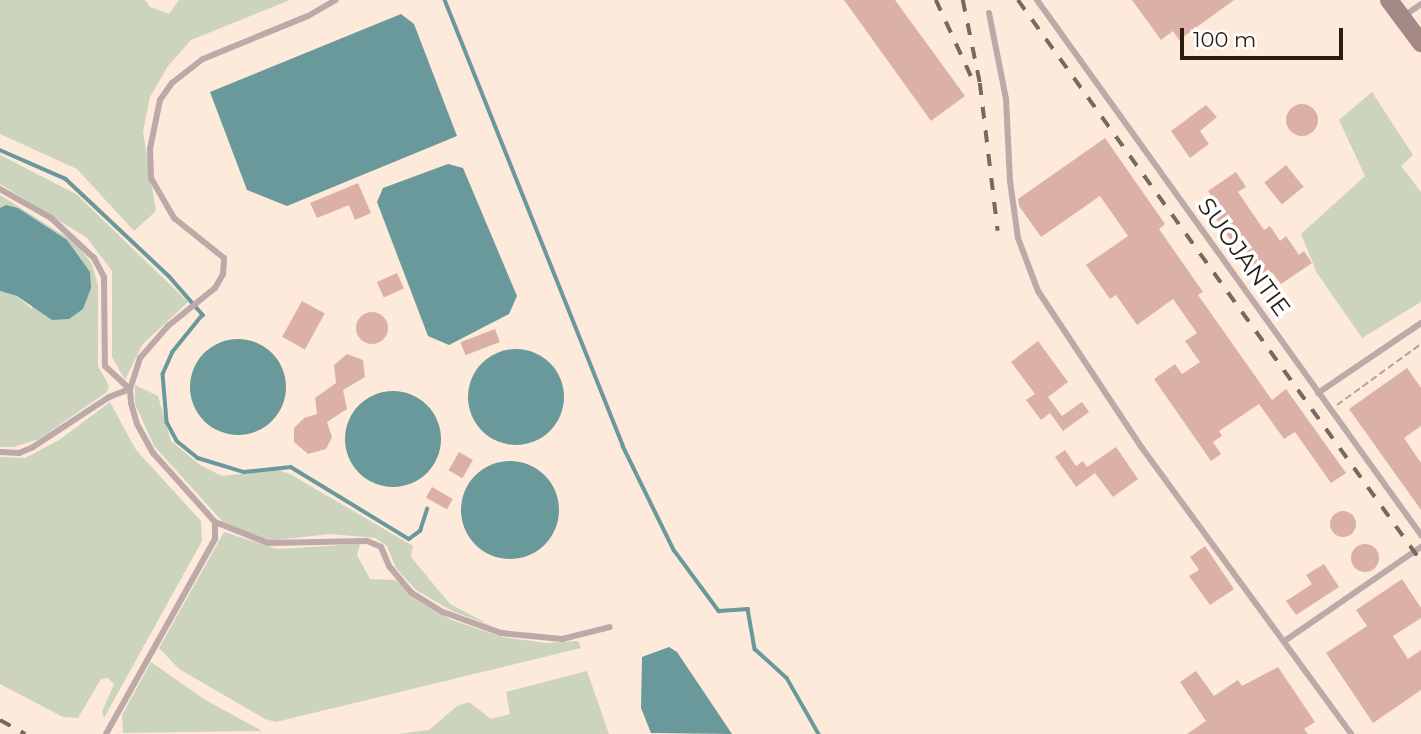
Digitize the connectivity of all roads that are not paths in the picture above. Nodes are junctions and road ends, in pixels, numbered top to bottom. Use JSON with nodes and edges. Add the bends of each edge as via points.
{"nodes":[{"id":1,"x":336,"y":0,"type":"edge"},
{"id":2,"x":1037,"y":0,"type":"edge"},
{"id":3,"x":1390,"y":0,"type":"edge"},
{"id":4,"x":1421,"y":4,"type":"edge"},
{"id":5,"x":989,"y":13,"type":"dead end"},
{"id":6,"x":1402,"y":17,"type":"junction"},
{"id":7,"x":1421,"y":43,"type":"edge"},
{"id":8,"x":0,"y":189,"type":"edge"},
{"id":9,"x":1421,"y":323,"type":"edge"},
{"id":10,"x":130,"y":390,"type":"junction"},
{"id":11,"x":1318,"y":393,"type":"junction"},
{"id":12,"x":0,"y":452,"type":"edge"},
{"id":13,"x":215,"y":522,"type":"junction"},
{"id":14,"x":1421,"y":535,"type":"edge"},
{"id":15,"x":1421,"y":547,"type":"edge"},
{"id":16,"x":610,"y":626,"type":"dead end"},
{"id":17,"x":1286,"y":640,"type":"junction"},
{"id":18,"x":106,"y":734,"type":"edge"},
{"id":19,"x":1351,"y":734,"type":"edge"}],
"edges":[{"from":1,"to":10,"type":"lane","via":[[203,58],[172,83],[160,100],[150,149],[151,178],[174,218],[224,258],[223,274],[202,301],[140,358]]},
{"from":2,"to":11,"type":"lane","name":"SUOJANTIE"},
{"from":3,"to":6,"type":"street"},
{"from":4,"to":6,"type":"lane"},
{"from":5,"to":17,"type":"lane","via":[[1006,99],[1018,238],[1038,291],[1142,448]]},
{"from":6,"to":7,"type":"street"},
{"from":8,"to":10,"type":"lane","via":[[51,218],[94,258],[104,277],[105,366]]},
{"from":9,"to":11,"type":"lane"},
{"from":10,"to":12,"type":"lane","via":[[109,397],[33,447],[19,453]]},
{"from":10,"to":13,"type":"lane","via":[[136,424],[153,453]]},
{"from":11,"to":14,"type":"lane","name":"SUOJANTIE"},
{"from":13,"to":16,"type":"lane","via":[[268,543],[367,541],[381,547],[389,566],[412,593],[443,612],[501,633],[562,639]]},
{"from":13,"to":18,"type":"lane","via":[[215,539]]},
{"from":15,"to":17,"type":"lane"},
{"from":17,"to":19,"type":"lane"}]}
